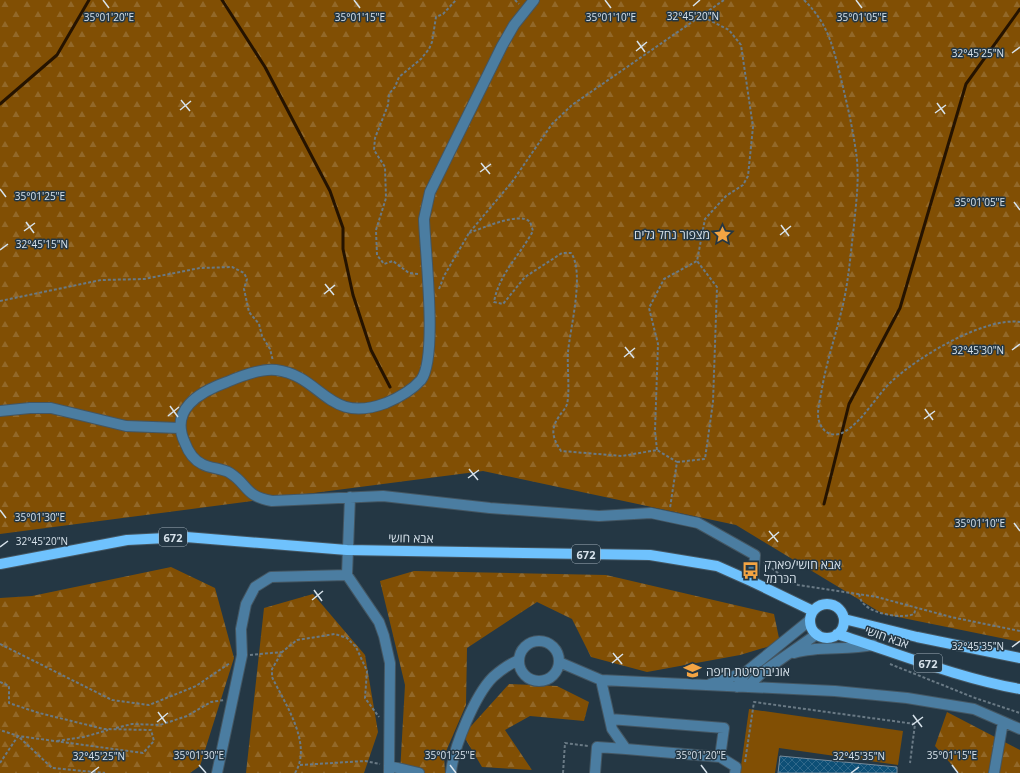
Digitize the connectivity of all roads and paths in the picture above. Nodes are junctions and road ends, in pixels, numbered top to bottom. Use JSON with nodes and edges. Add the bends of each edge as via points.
{"nodes":[{"id":1,"x":456,"y":0,"type":"edge"},
{"id":2,"x":534,"y":0,"type":"edge"},
{"id":3,"x":724,"y":0,"type":"edge"},
{"id":4,"x":804,"y":0,"type":"edge"},
{"id":5,"x":699,"y":15,"type":"junction"},
{"id":6,"x":469,"y":233,"type":"junction"},
{"id":7,"x":697,"y":261,"type":"junction"},
{"id":8,"x":427,"y":274,"type":"junction"},
{"id":9,"x":439,"y":290,"type":"dead end"},
{"id":10,"x":0,"y":301,"type":"edge"},
{"id":11,"x":1020,"y":322,"type":"edge"},
{"id":12,"x":275,"y":370,"type":"junction"},
{"id":13,"x":0,"y":411,"type":"edge"},
{"id":14,"x":179,"y":428,"type":"junction"},
{"id":15,"x":657,"y":450,"type":"junction"},
{"id":16,"x":677,"y":462,"type":"junction"},
{"id":17,"x":350,"y":497,"type":"junction"},
{"id":18,"x":669,"y":517,"type":"junction"},
{"id":19,"x":347,"y":550,"type":"junction"},
{"id":20,"x":755,"y":555,"type":"junction"},
{"id":21,"x":0,"y":564,"type":"edge"},
{"id":22,"x":347,"y":575,"type":"junction"},
{"id":23,"x":754,"y":582,"type":"junction"},
{"id":24,"x":859,"y":594,"type":"junction"},
{"id":25,"x":916,"y":608,"type":"junction"},
{"id":26,"x":812,"y":616,"type":"junction"},
{"id":27,"x":844,"y":619,"type":"junction"},
{"id":28,"x":1020,"y":631,"type":"edge"},
{"id":29,"x":817,"y":634,"type":"junction"},
{"id":30,"x":837,"y":634,"type":"junction"},
{"id":31,"x":0,"y":644,"type":"edge"},
{"id":32,"x":873,"y":645,"type":"junction"},
{"id":33,"x":282,"y":652,"type":"junction"},
{"id":34,"x":242,"y":655,"type":"junction"},
{"id":35,"x":786,"y":655,"type":"junction"},
{"id":36,"x":1020,"y":658,"type":"edge"},
{"id":37,"x":519,"y":660,"type":"junction"},
{"id":38,"x":559,"y":662,"type":"junction"},
{"id":39,"x":889,"y":663,"type":"dead end"},
{"id":40,"x":746,"y":672,"type":"junction"},
{"id":41,"x":601,"y":680,"type":"junction"},
{"id":42,"x":0,"y":682,"type":"edge"},
{"id":43,"x":704,"y":686,"type":"junction"},
{"id":44,"x":742,"y":687,"type":"junction"},
{"id":45,"x":1020,"y":689,"type":"edge"},
{"id":46,"x":232,"y":704,"type":"junction"},
{"id":47,"x":1020,"y":713,"type":"edge"},
{"id":48,"x":610,"y":719,"type":"junction"},
{"id":49,"x":1003,"y":722,"type":"junction"},
{"id":50,"x":389,"y":723,"type":"junction"},
{"id":51,"x":111,"y":729,"type":"junction"},
{"id":52,"x":1020,"y":729,"type":"edge"},
{"id":53,"x":0,"y":730,"type":"edge"},
{"id":54,"x":18,"y":736,"type":"junction"},
{"id":55,"x":55,"y":741,"type":"junction"},
{"id":56,"x":597,"y":747,"type":"junction"},
{"id":57,"x":626,"y":749,"type":"junction"},
{"id":58,"x":720,"y":757,"type":"junction"},
{"id":59,"x":910,"y":762,"type":"dead end"},
{"id":60,"x":0,"y":763,"type":"edge"},
{"id":61,"x":300,"y":765,"type":"junction"},
{"id":62,"x":744,"y":766,"type":"dead end"},
{"id":63,"x":389,"y":770,"type":"edge"},
{"id":64,"x":105,"y":773,"type":"edge"},
{"id":65,"x":217,"y":773,"type":"edge"},
{"id":66,"x":295,"y":773,"type":"edge"},
{"id":67,"x":419,"y":773,"type":"edge"},
{"id":68,"x":451,"y":773,"type":"edge"},
{"id":69,"x":563,"y":773,"type":"edge"},
{"id":70,"x":595,"y":773,"type":"edge"},
{"id":71,"x":735,"y":773,"type":"edge"},
{"id":72,"x":994,"y":773,"type":"edge"}],
"edges":[{"from":1,"to":8,"type":"path","via":[[443,14],[436,17],[429,49],[399,77],[389,94],[388,105],[375,138],[374,150],[385,167],[386,198],[376,230],[377,255],[384,264],[393,261],[409,273]]},
{"from":2,"to":8,"type":"street","via":[[514,25],[502,46],[430,192],[424,219]]},
{"from":3,"to":5,"type":"path"},
{"from":4,"to":11,"type":"path","via":[[826,28],[835,54],[857,161],[857,197],[850,260],[844,300],[824,377],[818,414],[820,426],[827,434],[842,432],[859,418],[892,381],[927,356],[975,329],[1013,321]]},
{"from":5,"to":6,"type":"path","via":[[572,105],[552,124],[512,182]]},
{"from":5,"to":7,"type":"path","via":[[729,30],[741,45],[753,127],[748,176],[743,185],[726,196],[705,219]]},
{"from":6,"to":9,"type":"path","via":[[444,276]]},
{"from":6,"to":15,"type":"path","via":[[512,218],[526,219],[530,222],[533,231],[496,289],[494,302],[503,304],[525,277],[562,253],[571,253],[574,258],[577,269],[575,308],[568,351],[567,405],[555,422],[553,438],[561,451],[622,456]]},
{"from":7,"to":15,"type":"path","via":[[664,279],[649,308],[658,344],[655,431]]},
{"from":7,"to":16,"type":"path","via":[[717,287],[714,402],[706,460]]},
{"from":8,"to":12,"type":"street","via":[[429,345],[426,372],[416,384],[395,399],[370,409],[350,409],[335,404],[306,382]]},
{"from":10,"to":12,"type":"path","via":[[101,280],[144,279],[200,268],[234,267],[244,273],[247,279],[244,289],[249,312],[261,328]]},
{"from":12,"to":14,"type":"street","via":[[246,375],[200,394],[181,416]]},
{"from":13,"to":14,"type":"street","via":[[51,408],[126,426]]},
{"from":14,"to":17,"type":"street","via":[[187,449],[195,458],[202,464],[230,473],[246,490],[261,499],[272,501]]},
{"from":15,"to":16,"type":"path"},
{"from":16,"to":18,"type":"path"},
{"from":17,"to":18,"type":"street","via":[[383,496],[490,508],[599,516],[651,514]]},
{"from":17,"to":19,"type":"street"},
{"from":18,"to":20,"type":"street","via":[[698,523]]},
{"from":19,"to":21,"type":"main road","name":"אבא חושי","number":"672","via":[[186,537],[127,540]]},
{"from":19,"to":22,"type":"street"},
{"from":19,"to":23,"type":"main road","name":"אבא חושי","number":"672","via":[[650,555],[717,566]]},
{"from":20,"to":23,"type":"street"},
{"from":20,"to":24,"type":"path","via":[[783,577],[798,585]]},
{"from":22,"to":34,"type":"street","via":[[271,577],[255,587],[246,604],[241,629]]},
{"from":22,"to":50,"type":"street","via":[[379,622],[384,636],[390,663]]},
{"from":23,"to":26,"type":"main road","name":"אבא חושי","number":"672"},
{"from":24,"to":25,"type":"path"},
{"from":24,"to":25,"type":"path","via":[[865,606],[877,612],[909,616],[914,614]]},
{"from":25,"to":28,"type":"path"},
{"from":26,"to":27,"type":"main road","via":[[821,605],[831,605],[839,610]]},
{"from":26,"to":29,"type":"main road","via":[[811,626]]},
{"from":26,"to":40,"type":"street"},
{"from":27,"to":30,"type":"main road"},
{"from":27,"to":36,"type":"main road","name":"אבא חושי","number":"672"},
{"from":29,"to":30,"type":"main road","name":"אבא חושי","number":"672","via":[[825,638]]},
{"from":29,"to":35,"type":"street"},
{"from":30,"to":32,"type":"main road","name":"אבא חושי","number":"672"},
{"from":31,"to":34,"type":"path","via":[[112,700],[149,705],[196,686]]},
{"from":32,"to":35,"type":"street","via":[[805,650]]},
{"from":32,"to":45,"type":"main road","name":"אבא חושי","number":"672","via":[[992,684]]},
{"from":33,"to":34,"type":"path"},
{"from":33,"to":50,"type":"path","via":[[297,640],[335,634],[347,638],[356,647],[367,671],[366,698],[382,721]]},
{"from":33,"to":61,"type":"path","via":[[272,669],[272,677],[297,731],[302,748]]},
{"from":34,"to":46,"type":"street"},
{"from":35,"to":44,"type":"street"},
{"from":37,"to":38,"type":"street","via":[[520,653],[530,643],[544,642],[555,649]]},
{"from":37,"to":38,"type":"street","via":[[526,677],[538,681],[550,678]]},
{"from":37,"to":68,"type":"street","via":[[492,678],[474,706],[456,750]]},
{"from":38,"to":41,"type":"street"},
{"from":39,"to":47,"type":"path"},
{"from":40,"to":43,"type":"street"},
{"from":40,"to":44,"type":"street"},
{"from":41,"to":43,"type":"street"},
{"from":41,"to":48,"type":"street"},
{"from":42,"to":51,"type":"path","via":[[9,686],[9,703],[39,713]]},
{"from":43,"to":44,"type":"street"},
{"from":44,"to":49,"type":"street","via":[[835,691],[907,698],[974,709]]},
{"from":46,"to":51,"type":"path","via":[[225,700],[211,702],[187,716],[160,725],[132,724]]},
{"from":46,"to":65,"type":"street"},
{"from":48,"to":57,"type":"street","via":[[612,729]]},
{"from":48,"to":58,"type":"street","via":[[724,728]]},
{"from":49,"to":52,"type":"street"},
{"from":49,"to":72,"type":"street"},
{"from":50,"to":63,"type":"street"},
{"from":51,"to":55,"type":"path","via":[[84,737]]},
{"from":51,"to":55,"type":"path","via":[[151,730],[154,741],[143,753]]},
{"from":53,"to":54,"type":"path"},
{"from":54,"to":55,"type":"path"},
{"from":54,"to":60,"type":"path"},
{"from":54,"to":64,"type":"path","via":[[52,768]]},
{"from":56,"to":57,"type":"street"},
{"from":56,"to":69,"type":"path","via":[[566,743]]},
{"from":56,"to":70,"type":"street"},
{"from":57,"to":58,"type":"street"},
{"from":58,"to":71,"type":"street","via":[[736,767]]},
{"from":59,"to":62,"type":"path","via":[[915,724],[754,702]]},
{"from":61,"to":63,"type":"path","via":[[365,761]]},
{"from":61,"to":66,"type":"path"},
{"from":63,"to":67,"type":"street"}]}
